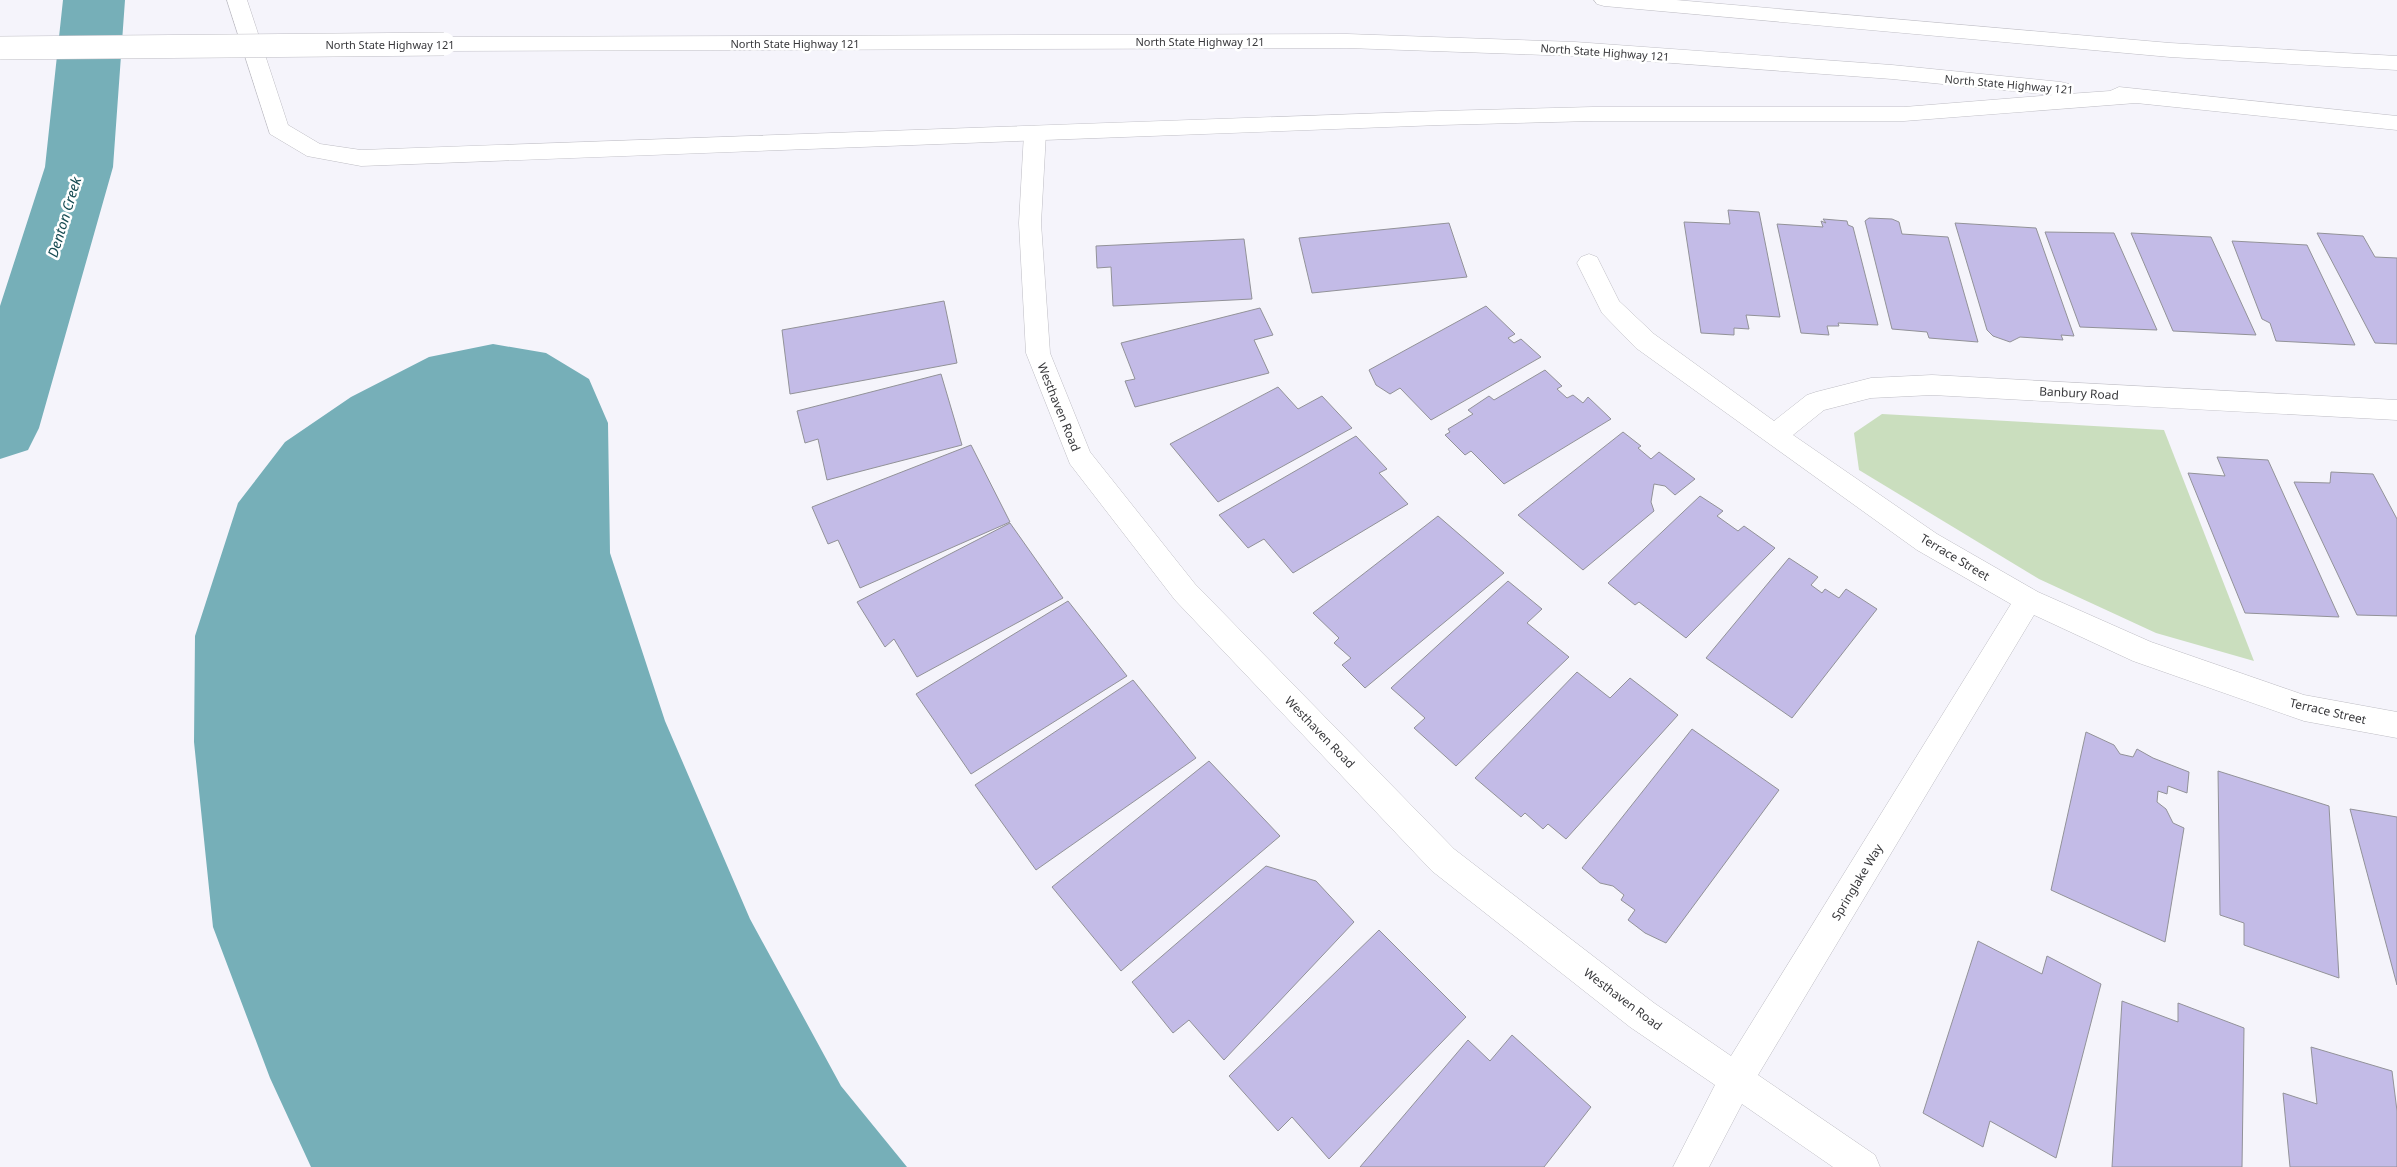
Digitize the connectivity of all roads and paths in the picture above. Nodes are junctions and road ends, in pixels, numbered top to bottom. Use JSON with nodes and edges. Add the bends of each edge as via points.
{"nodes":[{"id":1,"x":237,"y":0,"type":"edge"},
{"id":2,"x":1604,"y":0,"type":"edge"},
{"id":3,"x":0,"y":48,"type":"edge"},
{"id":4,"x":2397,"y":63,"type":"edge"},
{"id":5,"x":2135,"y":96,"type":"junction"},
{"id":6,"x":2397,"y":123,"type":"edge"},
{"id":7,"x":1035,"y":133,"type":"junction"},
{"id":8,"x":1589,"y":263,"type":"dead end"},
{"id":9,"x":2397,"y":410,"type":"edge"},
{"id":10,"x":1774,"y":435,"type":"junction"},
{"id":11,"x":2028,"y":600,"type":"junction"},
{"id":12,"x":2397,"y":725,"type":"edge"},
{"id":13,"x":1736,"y":1080,"type":"junction"},
{"id":14,"x":1690,"y":1167,"type":"edge"},
{"id":15,"x":1863,"y":1167,"type":"edge"}],
"edges":[{"from":1,"to":7,"type":"main road","via":[[278,129],[315,151],[361,158]]},
{"from":2,"to":4,"type":"main road","via":[[2170,50]]},
{"from":3,"to":5,"type":"main road","name":"North State Highway 121","bridge":true,"via":[[1347,41],[1575,49],[1892,72]]},
{"from":5,"to":6,"type":"main road","name":"North State Highway 121"},
{"from":5,"to":7,"type":"main road","via":[[1904,114],[1593,114]]},
{"from":7,"to":13,"type":"main road","name":"Westhaven Road","via":[[1030,222],[1038,352],[1079,457],[1185,592],[1443,860],[1642,1015]]},
{"from":8,"to":10,"type":"main road","name":"Terrace Street","via":[[1610,307],[1638,334]]},
{"from":9,"to":10,"type":"main road","name":"Banbury Road","via":[[1932,385],[1871,388],[1816,402]]},
{"from":10,"to":11,"type":"main road","name":"Terrace Street","via":[[1927,542]]},
{"from":11,"to":12,"type":"main road","name":"Terrace Street","via":[[2143,652],[2304,708]]},
{"from":11,"to":13,"type":"main road","name":"Springlake Way"},
{"from":13,"to":14,"type":"main road","name":"Springlake Way"},
{"from":13,"to":15,"type":"main road","name":"Westhaven Road"}]}
